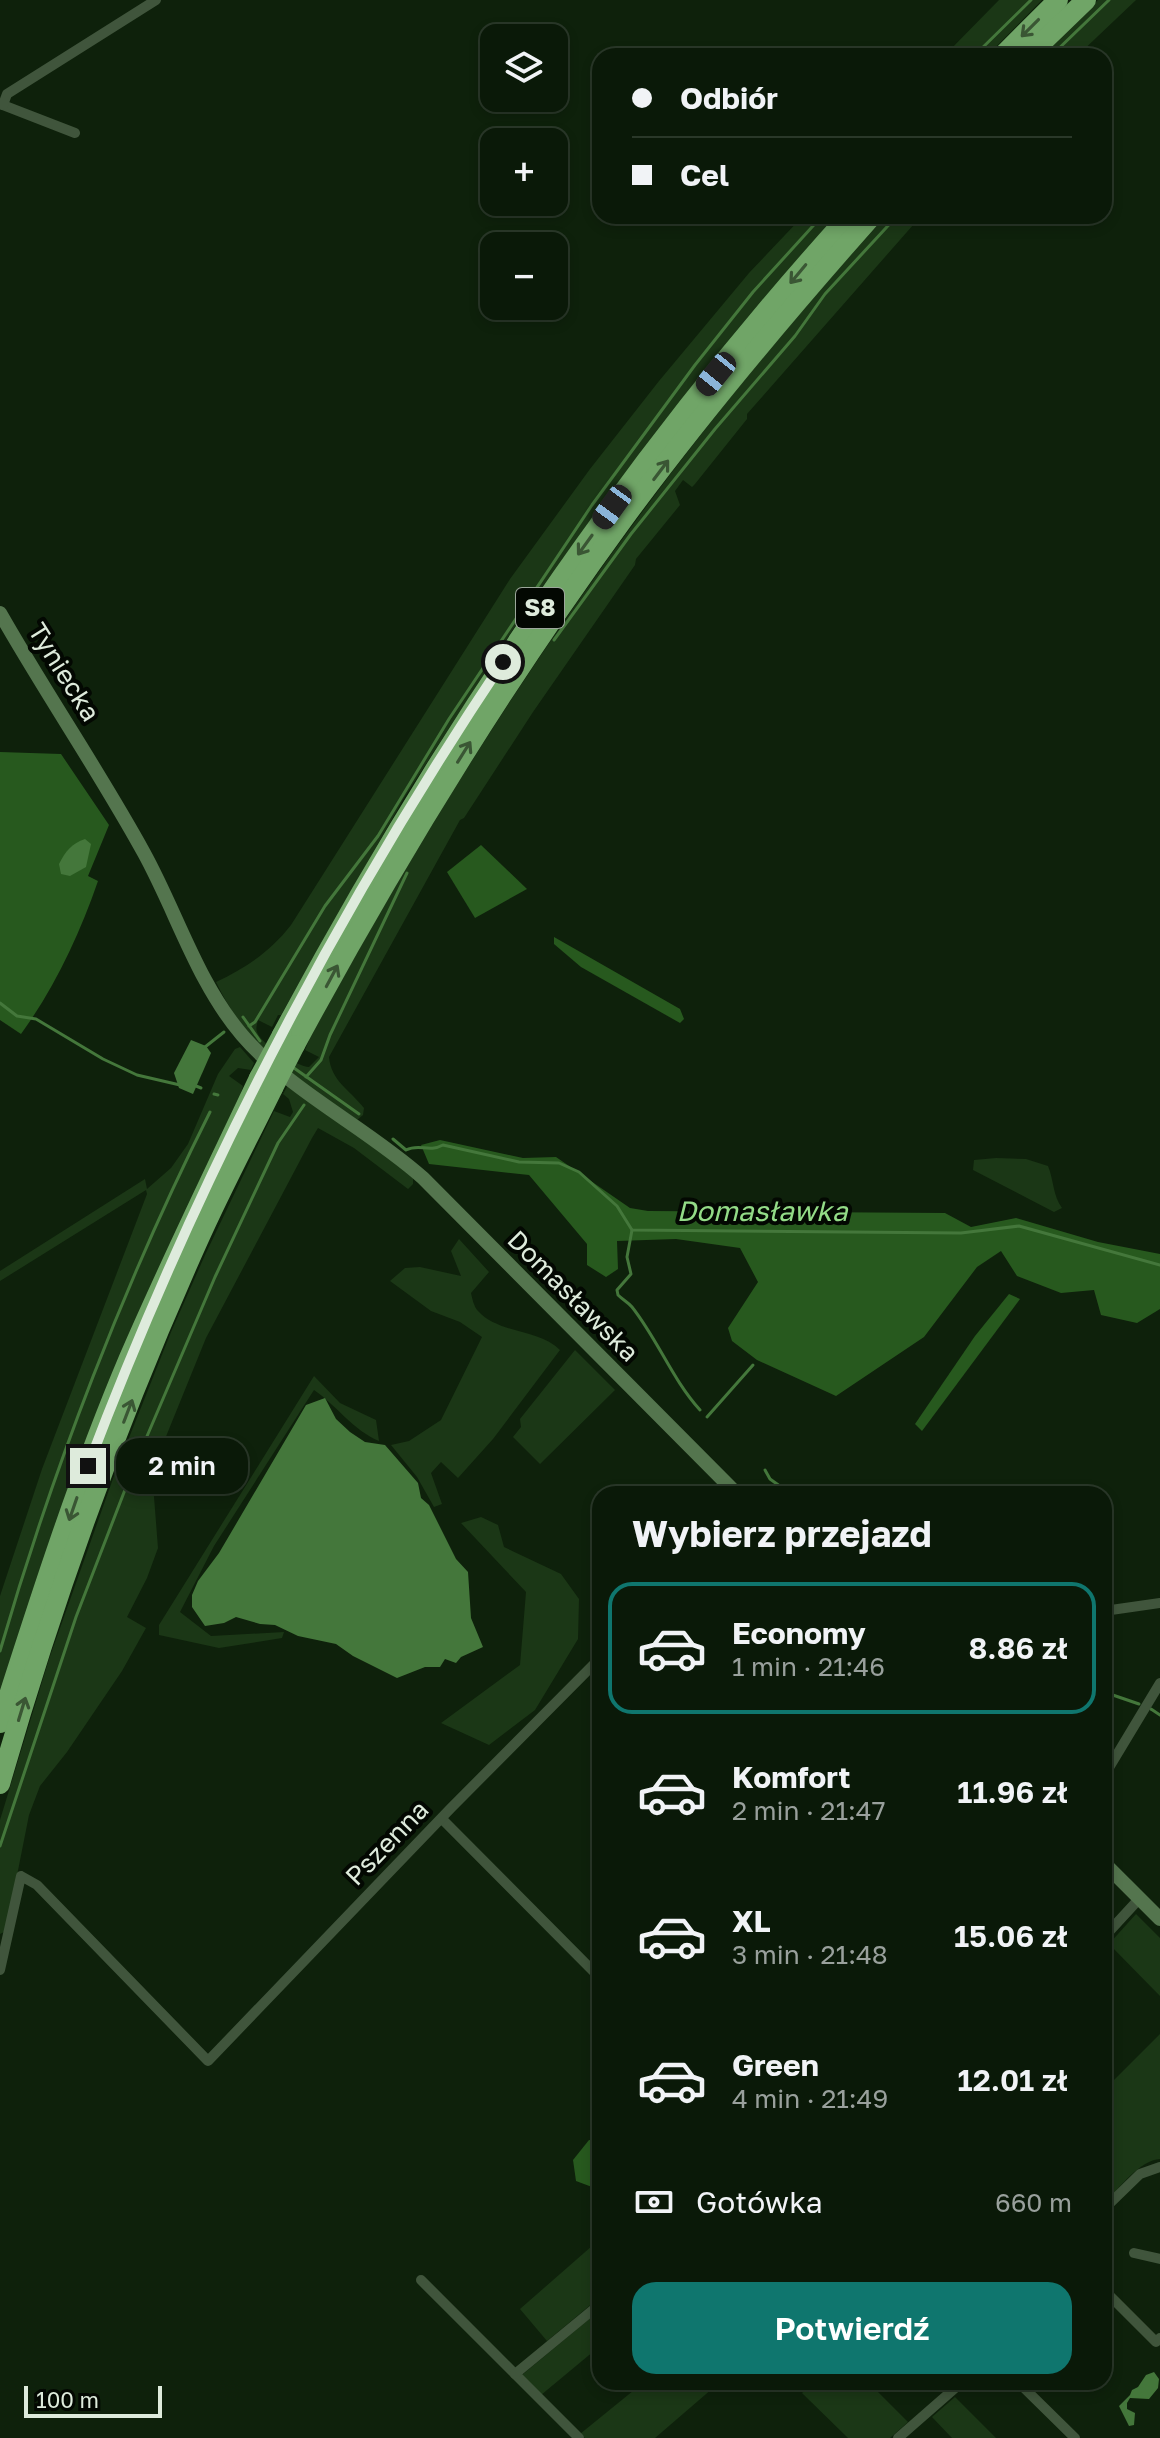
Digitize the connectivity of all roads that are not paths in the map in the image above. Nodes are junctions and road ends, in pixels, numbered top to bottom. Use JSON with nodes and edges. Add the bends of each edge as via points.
{"nodes":[{"id":1,"x":156,"y":0,"type":"edge"},
{"id":2,"x":1058,"y":0,"type":"edge"},
{"id":3,"x":1086,"y":0,"type":"edge"},
{"id":4,"x":1010,"y":48,"type":"edge"},
{"id":5,"x":1036,"y":48,"type":"edge"},
{"id":6,"x":1,"y":104,"type":"edge"},
{"id":7,"x":75,"y":133,"type":"dead end"},
{"id":8,"x":842,"y":224,"type":"edge"},
{"id":9,"x":865,"y":224,"type":"edge"},
{"id":10,"x":0,"y":613,"type":"edge"},
{"id":11,"x":289,"y":1040,"type":"junction"},
{"id":12,"x":266,"y":1083,"type":"junction"},
{"id":13,"x":371,"y":1136,"type":"joint"},
{"id":14,"x":729,"y":1486,"type":"edge"},
{"id":15,"x":1160,"y":1603,"type":"edge"},
{"id":16,"x":1112,"y":1610,"type":"edge"},
{"id":17,"x":592,"y":1666,"type":"edge"},
{"id":18,"x":1160,"y":1683,"type":"edge"},
{"id":19,"x":0,"y":1723,"type":"edge"},
{"id":20,"x":1112,"y":1763,"type":"edge"},
{"id":21,"x":0,"y":1784,"type":"edge"},
{"id":22,"x":442,"y":1819,"type":"junction"},
{"id":23,"x":1112,"y":1871,"type":"edge"},
{"id":24,"x":1139,"y":1899,"type":"junction"},
{"id":25,"x":1160,"y":1919,"type":"edge"},
{"id":26,"x":1112,"y":1928,"type":"edge"},
{"id":27,"x":0,"y":1970,"type":"edge"},
{"id":28,"x":592,"y":1970,"type":"edge"},
{"id":29,"x":1160,"y":2167,"type":"edge"},
{"id":30,"x":1112,"y":2201,"type":"edge"},
{"id":31,"x":1134,"y":2253,"type":"dead end"},
{"id":32,"x":1160,"y":2259,"type":"edge"},
{"id":33,"x":421,"y":2280,"type":"dead end"},
{"id":34,"x":1112,"y":2297,"type":"edge"},
{"id":35,"x":592,"y":2311,"type":"edge"},
{"id":36,"x":1158,"y":2340,"type":"edge"},
{"id":37,"x":515,"y":2374,"type":"junction"},
{"id":38,"x":953,"y":2390,"type":"edge"},
{"id":39,"x":1026,"y":2390,"type":"edge"},
{"id":40,"x":579,"y":2438,"type":"edge"},
{"id":41,"x":898,"y":2438,"type":"edge"},
{"id":42,"x":1075,"y":2438,"type":"edge"}],
"edges":[{"from":1,"to":6,"type":"street","via":[[7,94]]},
{"from":2,"to":4,"type":"highway","one_way":true},
{"from":3,"to":5,"type":"highway"},
{"from":6,"to":7,"type":"street"},
{"from":8,"to":11,"type":"highway","number":"S8","one_way":true,"via":[[682,415],[536,612],[453,736],[359,894]]},
{"from":11,"to":9,"type":"highway","number":"S8","one_way":true,"via":[[469,744],[550,622],[697,423]]},
{"from":10,"to":13,"type":"street","name":"Tyniecka","via":[[152,867],[225,1013],[291,1081]]},
{"from":11,"to":12,"type":"highway","number":"S8","bridge":true},
{"from":12,"to":19,"type":"highway","number":"S8","one_way":true,"via":[[185,1233],[128,1361]]},
{"from":21,"to":12,"type":"highway","number":"S8","one_way":true,"via":[[92,1502]]},
{"from":13,"to":14,"type":"street","name":"Domasławska","via":[[423,1178]]},
{"from":15,"to":16,"type":"street"},
{"from":17,"to":22,"type":"street","name":"Pszenna"},
{"from":18,"to":20,"type":"street"},
{"from":22,"to":27,"type":"street","name":"Pszenna","via":[[208,2061],[37,1885],[21,1876]]},
{"from":22,"to":28,"type":"street"},
{"from":23,"to":24,"type":"street"},
{"from":24,"to":25,"type":"street"},
{"from":24,"to":26,"type":"street"},
{"from":29,"to":30,"type":"street","via":[[1140,2174]]},
{"from":31,"to":32,"type":"street"},
{"from":33,"to":37,"type":"street"},
{"from":34,"to":36,"type":"street"},
{"from":35,"to":37,"type":"street"},
{"from":37,"to":40,"type":"street"},
{"from":38,"to":41,"type":"street"},
{"from":39,"to":42,"type":"street"}]}
